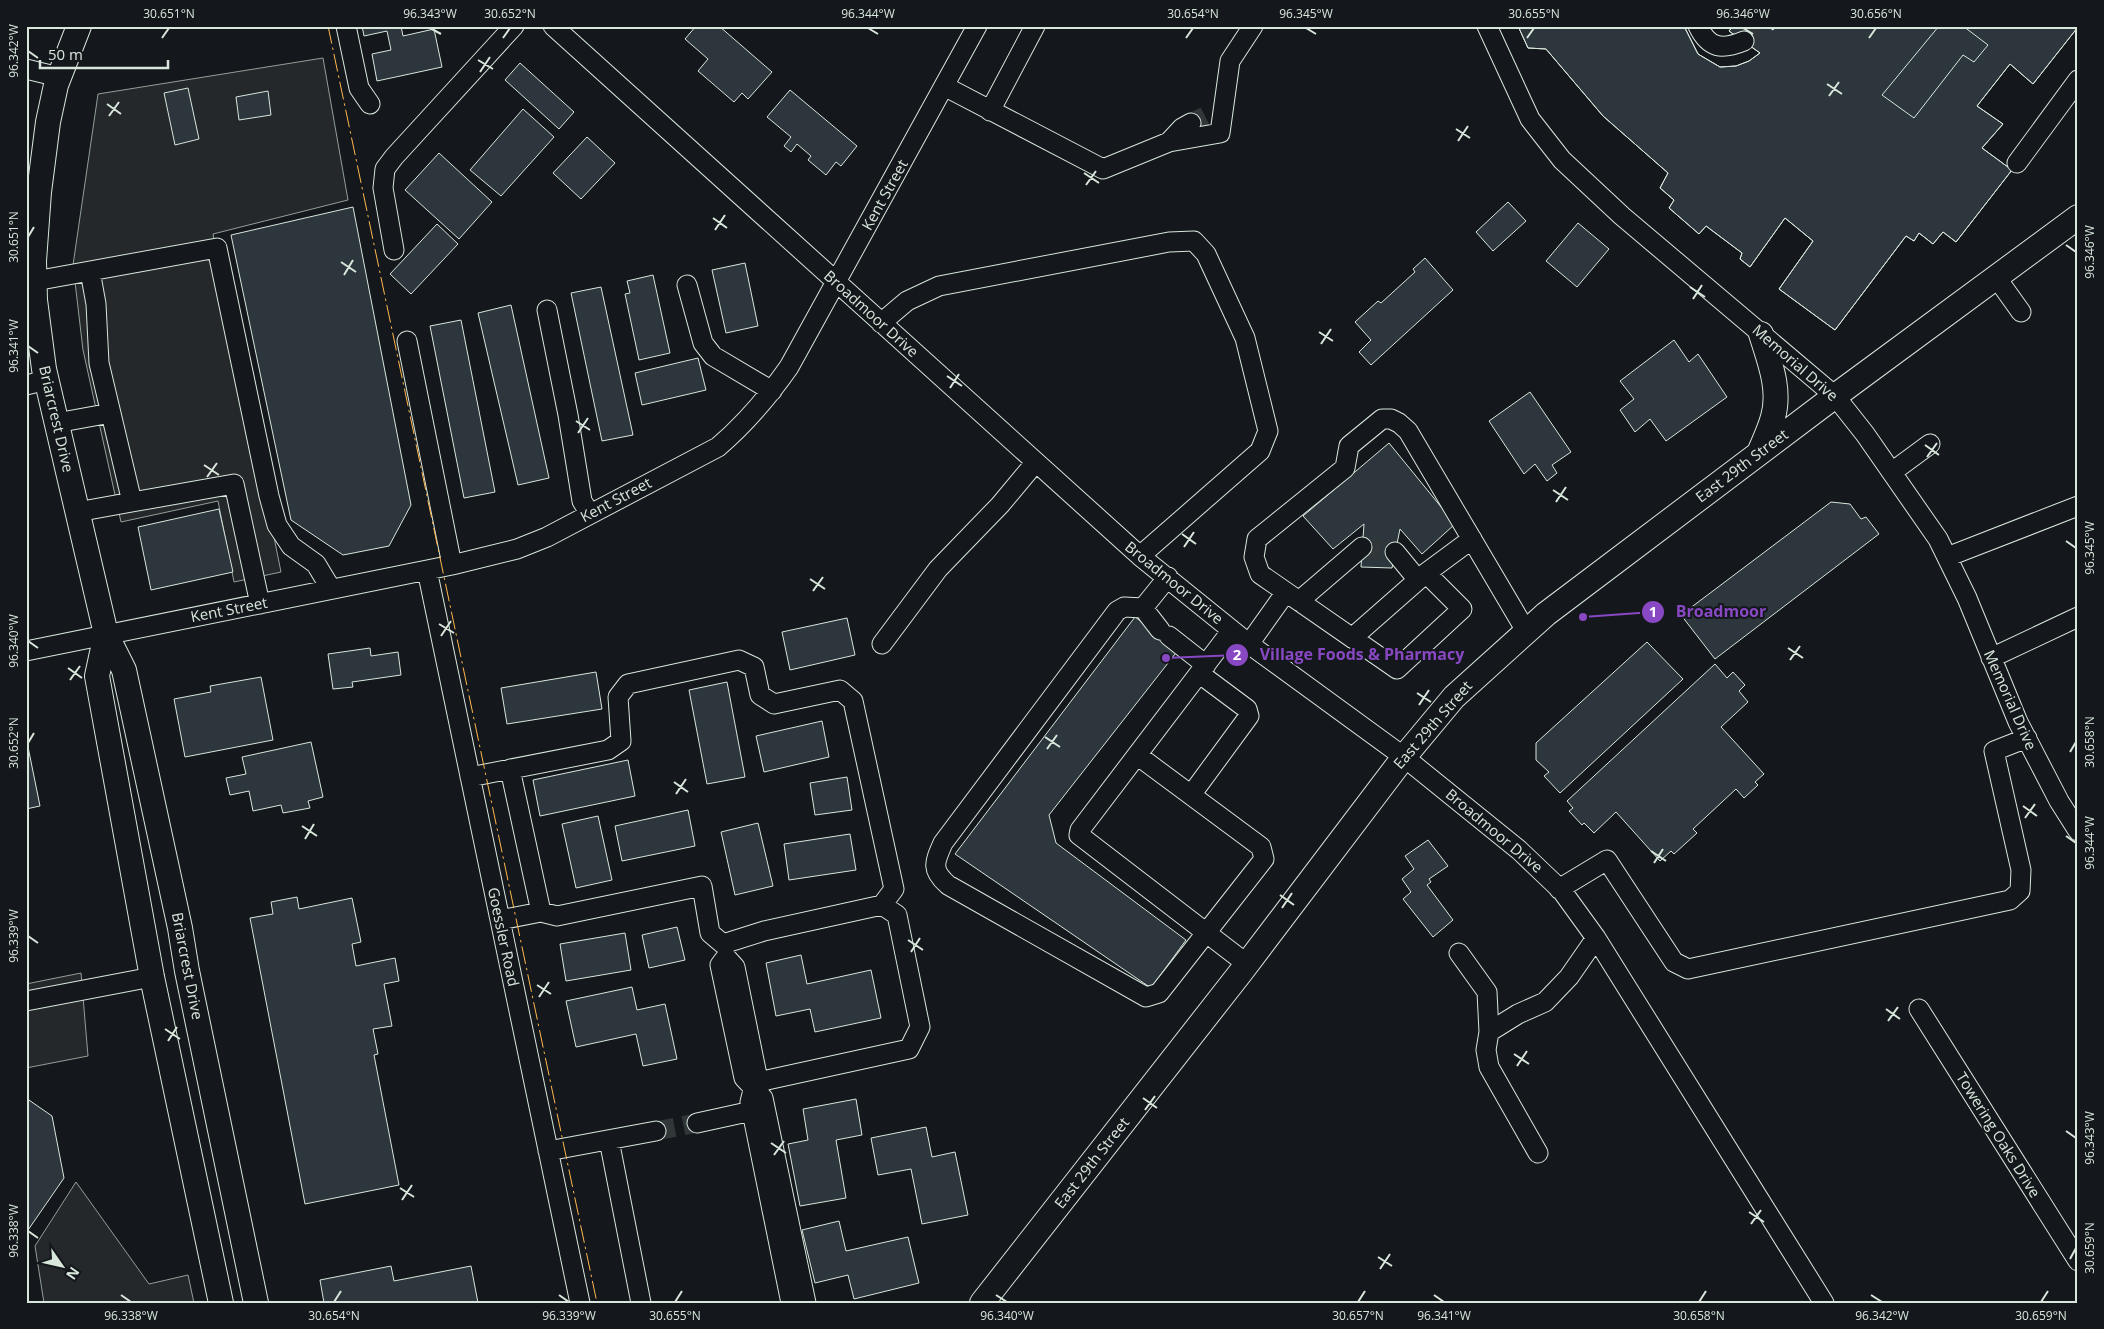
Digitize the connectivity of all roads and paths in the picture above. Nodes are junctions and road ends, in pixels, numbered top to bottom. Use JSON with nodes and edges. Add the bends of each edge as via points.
{"nodes":[{"id":1,"x":79,"y":26,"type":"edge"},
{"id":2,"x":346,"y":26,"type":"edge"},
{"id":3,"x":514,"y":26,"type":"edge"},
{"id":4,"x":553,"y":26,"type":"edge"},
{"id":5,"x":976,"y":26,"type":"edge"},
{"id":6,"x":1035,"y":26,"type":"edge"},
{"id":7,"x":1253,"y":26,"type":"edge"},
{"id":8,"x":1487,"y":26,"type":"edge"},
{"id":9,"x":1698,"y":26,"type":"edge"},
{"id":10,"x":1744,"y":41,"type":"tunnel mouth"},
{"id":11,"x":26,"y":69,"type":"edge"},
{"id":12,"x":59,"y":77,"type":"junction"},
{"id":13,"x":2078,"y":80,"type":"edge"},
{"id":14,"x":944,"y":86,"type":"junction"},
{"id":15,"x":370,"y":104,"type":"dead end"},
{"id":16,"x":990,"y":110,"type":"junction"},
{"id":17,"x":1223,"y":110,"type":"junction"},
{"id":18,"x":1169,"y":142,"type":"junction"},
{"id":19,"x":2017,"y":163,"type":"dead end"},
{"id":20,"x":2078,"y":217,"type":"edge"},
{"id":21,"x":31,"y":233,"type":"edge"},
{"id":22,"x":394,"y":250,"type":"dead end"},
{"id":23,"x":90,"y":271,"type":"junction"},
{"id":24,"x":1996,"y":277,"type":"junction"},
{"id":25,"x":35,"y":281,"type":"junction"},
{"id":26,"x":837,"y":282,"type":"junction"},
{"id":27,"x":687,"y":285,"type":"dead end"},
{"id":28,"x":547,"y":310,"type":"dead end"},
{"id":29,"x":2021,"y":312,"type":"dead end"},
{"id":30,"x":881,"y":323,"type":"junction"},
{"id":31,"x":1761,"y":334,"type":"junction"},
{"id":32,"x":407,"y":341,"type":"dead end"},
{"id":33,"x":36,"y":383,"type":"edge"},
{"id":34,"x":772,"y":391,"type":"junction"},
{"id":35,"x":1835,"y":396,"type":"junction"},
{"id":36,"x":111,"y":413,"type":"junction"},
{"id":37,"x":56,"y":423,"type":"junction"},
{"id":38,"x":1930,"y":444,"type":"dead end"},
{"id":39,"x":1759,"y":453,"type":"junction"},
{"id":40,"x":1035,"y":463,"type":"junction"},
{"id":41,"x":1892,"y":472,"type":"junction"},
{"id":42,"x":264,"y":476,"type":"junction"},
{"id":43,"x":234,"y":484,"type":"junction"},
{"id":44,"x":132,"y":502,"type":"junction"},
{"id":45,"x":2078,"y":506,"type":"edge"},
{"id":46,"x":77,"y":512,"type":"junction"},
{"id":47,"x":590,"y":514,"type":"junction"},
{"id":48,"x":1472,"y":539,"type":"junction"},
{"id":49,"x":1362,"y":547,"type":"tunnel mouth"},
{"id":50,"x":1395,"y":552,"type":"tunnel mouth"},
{"id":51,"x":1140,"y":556,"type":"junction"},
{"id":52,"x":1947,"y":557,"type":"junction"},
{"id":53,"x":452,"y":565,"type":"junction"},
{"id":54,"x":427,"y":570,"type":"junction"},
{"id":55,"x":1422,"y":576,"type":"junction"},
{"id":56,"x":1168,"y":577,"type":"junction"},
{"id":57,"x":331,"y":589,"type":"junction"},
{"id":58,"x":1292,"y":596,"type":"junction"},
{"id":59,"x":260,"y":604,"type":"junction"},
{"id":60,"x":1143,"y":608,"type":"junction"},
{"id":61,"x":2078,"y":616,"type":"edge"},
{"id":62,"x":1232,"y":630,"type":"junction"},
{"id":63,"x":1526,"y":631,"type":"junction"},
{"id":64,"x":106,"y":634,"type":"junction"},
{"id":65,"x":1352,"y":638,"type":"junction"},
{"id":66,"x":882,"y":644,"type":"dead end"},
{"id":67,"x":1249,"y":644,"type":"junction"},
{"id":68,"x":26,"y":651,"type":"edge"},
{"id":69,"x":1991,"y":658,"type":"junction"},
{"id":70,"x":1203,"y":669,"type":"junction"},
{"id":71,"x":2027,"y":738,"type":"junction"},
{"id":72,"x":1137,"y":755,"type":"junction"},
{"id":73,"x":1404,"y":757,"type":"junction"},
{"id":74,"x":510,"y":769,"type":"junction"},
{"id":75,"x":470,"y":777,"type":"junction"},
{"id":76,"x":1191,"y":795,"type":"junction"},
{"id":77,"x":2078,"y":831,"type":"edge"},
{"id":78,"x":1559,"y":889,"type":"junction"},
{"id":79,"x":882,"y":905,"type":"junction"},
{"id":80,"x":541,"y":912,"type":"junction"},
{"id":81,"x":500,"y":920,"type":"junction"},
{"id":82,"x":1207,"y":934,"type":"junction"},
{"id":83,"x":1596,"y":938,"type":"junction"},
{"id":84,"x":724,"y":951,"type":"junction"},
{"id":85,"x":1459,"y":953,"type":"dead end"},
{"id":86,"x":1247,"y":964,"type":"junction"},
{"id":87,"x":152,"y":978,"type":"junction"},
{"id":88,"x":26,"y":1001,"type":"edge"},
{"id":89,"x":1919,"y":1009,"type":"dead end"},
{"id":90,"x":1489,"y":1032,"type":"junction"},
{"id":91,"x":753,"y":1086,"type":"junction"},
{"id":92,"x":752,"y":1111,"type":"junction"},
{"id":93,"x":696,"y":1123,"type":"tunnel mouth"},
{"id":94,"x":656,"y":1131,"type":"tunnel mouth"},
{"id":95,"x":609,"y":1140,"type":"junction"},
{"id":96,"x":548,"y":1151,"type":"junction"},
{"id":97,"x":1538,"y":1153,"type":"dead end"},
{"id":98,"x":2078,"y":1261,"type":"edge"},
{"id":99,"x":256,"y":1299,"type":"edge"},
{"id":100,"x":221,"y":1303,"type":"edge"},
{"id":101,"x":232,"y":1303,"type":"edge"},
{"id":102,"x":580,"y":1303,"type":"edge"},
{"id":103,"x":641,"y":1303,"type":"edge"},
{"id":104,"x":790,"y":1303,"type":"edge"},
{"id":105,"x":806,"y":1303,"type":"edge"},
{"id":106,"x":982,"y":1303,"type":"edge"},
{"id":107,"x":1824,"y":1303,"type":"edge"}],
"edges":[{"from":1,"to":12,"type":"main road","name":"Briarcrest Drive"},
{"from":2,"to":15,"type":"street","via":[[359,88]]},
{"from":3,"to":22,"type":"street","via":[[385,169],[383,188]]},
{"from":4,"to":26,"type":"street","name":"Broadmoor Drive"},
{"from":5,"to":14,"type":"street","name":"Kent Street"},
{"from":6,"to":16,"type":"street"},
{"from":7,"to":17,"type":"street","via":[[1230,61]]},
{"from":8,"to":31,"type":"street","name":"Memorial Drive","via":[[1530,119],[1562,160],[1622,216]]},
{"from":9,"to":10,"type":"street","via":[[1704,38],[1715,46],[1729,47]]},
{"from":11,"to":12,"type":"street"},
{"from":12,"to":21,"type":"main road","name":"Briarcrest Drive"},
{"from":13,"to":19,"type":"street"},
{"from":14,"to":16,"type":"street"},
{"from":14,"to":26,"type":"street","name":"Kent Street"},
{"from":16,"to":18,"type":"street","via":[[1103,169]]},
{"from":17,"to":18,"type":"street","via":[[1182,128]]},
{"from":17,"to":18,"type":"street","via":[[1220,133]]},
{"from":20,"to":24,"type":"main road","name":"East 29th Street"},
{"from":21,"to":25,"type":"main road","name":"Briarcrest Drive"},
{"from":23,"to":25,"type":"street"},
{"from":23,"to":36,"type":"street","via":[[96,304],[99,362]]},
{"from":23,"to":42,"type":"street","via":[[217,248]]},
{"from":24,"to":29,"type":"street"},
{"from":24,"to":35,"type":"main road","name":"East 29th Street"},
{"from":25,"to":33,"type":"main road","name":"Briarcrest Drive"},
{"from":26,"to":30,"type":"street","name":"Broadmoor Drive"},
{"from":26,"to":34,"type":"street","name":"Kent Street"},
{"from":27,"to":34,"type":"street","via":[[703,343],[713,356]]},
{"from":28,"to":47,"type":"street","via":[[582,501]]},
{"from":30,"to":40,"type":"street","name":"Broadmoor Drive"},
{"from":30,"to":51,"type":"street","via":[[906,301],[939,286],[1149,246],[1194,242],[1206,254],[1245,338],[1268,431],[1260,451]]},
{"from":31,"to":35,"type":"street","name":"Memorial Drive"},
{"from":31,"to":39,"type":"main road","via":[[1774,373],[1774,416]]},
{"from":32,"to":53,"type":"street"},
{"from":33,"to":37,"type":"main road","name":"Briarcrest Drive"},
{"from":34,"to":47,"type":"street","name":"Kent Street","via":[[742,427],[718,447]]},
{"from":35,"to":39,"type":"main road","name":"East 29th Street"},
{"from":35,"to":41,"type":"street","name":"Memorial Drive"},
{"from":36,"to":37,"type":"street"},
{"from":36,"to":44,"type":"street"},
{"from":37,"to":46,"type":"main road","name":"Briarcrest Drive"},
{"from":38,"to":41,"type":"street"},
{"from":39,"to":63,"type":"main road","name":"East 29th Street"},
{"from":40,"to":51,"type":"street","name":"Broadmoor Drive"},
{"from":40,"to":66,"type":"street","via":[[1000,505],[938,569]]},
{"from":41,"to":52,"type":"street","name":"Memorial Drive"},
{"from":42,"to":43,"type":"street"},
{"from":42,"to":57,"type":"street","via":[[277,525],[291,546],[316,564]]},
{"from":43,"to":44,"type":"street"},
{"from":43,"to":59,"type":"street"},
{"from":44,"to":46,"type":"street"},
{"from":45,"to":52,"type":"street"},
{"from":46,"to":64,"type":"main road","name":"Briarcrest Drive"},
{"from":47,"to":53,"type":"street","name":"Kent Street","via":[[517,549]]},
{"from":48,"to":55,"type":"street"},
{"from":48,"to":58,"type":"street","via":[[1408,431],[1391,419],[1382,419],[1349,446],[1344,468],[1258,539],[1254,557],[1260,574]]},
{"from":48,"to":63,"type":"street"},
{"from":49,"to":58,"type":"street"},
{"from":50,"to":55,"type":"street"},
{"from":51,"to":56,"type":"street","name":"Broadmoor Drive"},
{"from":52,"to":69,"type":"street","name":"Memorial Drive"},
{"from":53,"to":54,"type":"street","name":"Kent Street"},
{"from":54,"to":57,"type":"street","name":"Kent Street"},
{"from":54,"to":75,"type":"street","name":"Goessler Road"},
{"from":55,"to":65,"type":"street"},
{"from":55,"to":65,"type":"street","via":[[1462,609],[1397,669]]},
{"from":56,"to":60,"type":"street"},
{"from":56,"to":62,"type":"street","name":"Broadmoor Drive"},
{"from":57,"to":59,"type":"street","name":"Kent Street"},
{"from":58,"to":65,"type":"street"},
{"from":58,"to":67,"type":"street"},
{"from":59,"to":64,"type":"street","name":"Kent Street"},
{"from":60,"to":70,"type":"street"},
{"from":60,"to":82,"type":"street","via":[[1124,607],[1117,611],[943,843],[936,856],[935,867],[938,876],[948,885],[1146,997],[1159,993]]},
{"from":61,"to":69,"type":"street"},
{"from":62,"to":67,"type":"street","name":"Broadmoor Drive"},
{"from":62,"to":70,"type":"street"},
{"from":63,"to":73,"type":"main road","name":"East 29th Street","via":[[1454,697]]},
{"from":64,"to":68,"type":"street","name":"Kent Street"},
{"from":64,"to":87,"type":"main road","name":"Briarcrest Drive","via":[[97,676]]},
{"from":64,"to":99,"type":"main road","name":"Briarcrest Drive","via":[[124,670]]},
{"from":67,"to":73,"type":"street","name":"Broadmoor Drive"},
{"from":69,"to":71,"type":"street","name":"Memorial Drive"},
{"from":70,"to":72,"type":"street"},
{"from":70,"to":76,"type":"street","via":[[1247,709],[1249,716]]},
{"from":71,"to":77,"type":"street","name":"Memorial Drive"},
{"from":71,"to":78,"type":"street","via":[[1994,751],[2021,870],[2020,891],[2010,900],[1688,969],[1674,962],[1607,860]]},
{"from":72,"to":76,"type":"street"},
{"from":72,"to":82,"type":"street","via":[[1079,835]]},
{"from":73,"to":78,"type":"street","name":"Broadmoor Drive","via":[[1519,850]]},
{"from":73,"to":86,"type":"main road","name":"East 29th Street"},
{"from":74,"to":75,"type":"street"},
{"from":74,"to":79,"type":"street","via":[[608,750],[621,741],[618,697],[628,684],[739,660],[754,667],[760,695],[774,704],[840,690],[853,701],[894,889]]},
{"from":74,"to":80,"type":"street"},
{"from":75,"to":81,"type":"street","name":"Goessler Road"},
{"from":76,"to":82,"type":"street","via":[[1264,852],[1264,858]]},
{"from":78,"to":83,"type":"street","name":"Broadmoor Drive"},
{"from":79,"to":84,"type":"street","via":[[764,931]]},
{"from":79,"to":91,"type":"street","via":[[897,915],[920,1026],[909,1049],[767,1080]]},
{"from":80,"to":81,"type":"street"},
{"from":80,"to":84,"type":"street","via":[[557,916],[702,886],[710,933]]},
{"from":81,"to":96,"type":"street","name":"Goessler Road"},
{"from":82,"to":86,"type":"street"},
{"from":83,"to":90,"type":"street","via":[[1545,1002]]},
{"from":83,"to":107,"type":"street","name":"Broadmoor Drive"},
{"from":84,"to":91,"type":"street","via":[[735,967],[758,1075]]},
{"from":85,"to":90,"type":"street","via":[[1487,992]]},
{"from":86,"to":106,"type":"main road","name":"East 29th Street"},
{"from":87,"to":88,"type":"street"},
{"from":87,"to":100,"type":"main road","name":"Briarcrest Drive"},
{"from":89,"to":98,"type":"street","name":"Towering Oaks Drive"},
{"from":90,"to":97,"type":"street","via":[[1486,1050],[1489,1067]]},
{"from":91,"to":92,"type":"street"},
{"from":91,"to":105,"type":"street","via":[[763,1098]]},
{"from":92,"to":93,"type":"street"},
{"from":92,"to":104,"type":"street"},
{"from":94,"to":95,"type":"street"},
{"from":95,"to":96,"type":"street"},
{"from":95,"to":103,"type":"street"},
{"from":96,"to":102,"type":"street","name":"Goessler Road"},
{"from":99,"to":101,"type":"main road"}]}
